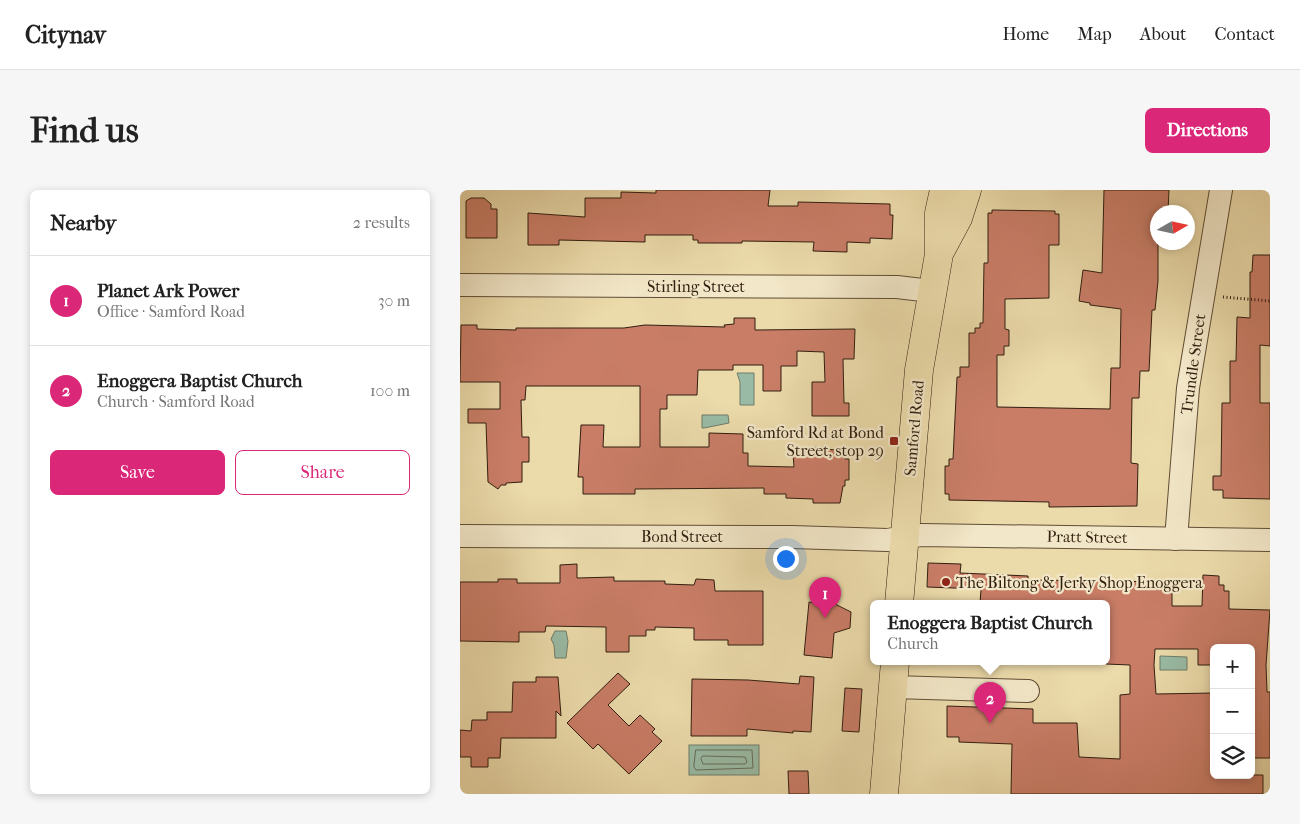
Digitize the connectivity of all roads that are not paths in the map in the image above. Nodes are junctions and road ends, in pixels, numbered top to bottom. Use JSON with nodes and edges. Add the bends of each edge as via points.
{"nodes":[{"id":1,"x":944,"y":190,"type":"edge"},
{"id":2,"x":967,"y":190,"type":"edge"},
{"id":3,"x":1222,"y":190,"type":"edge"},
{"id":4,"x":939,"y":254,"type":"junction"},
{"id":5,"x":460,"y":285,"type":"edge"},
{"id":6,"x":931,"y":291,"type":"junction"},
{"id":7,"x":460,"y":536,"type":"edge"},
{"id":8,"x":905,"y":538,"type":"junction"},
{"id":9,"x":1176,"y":539,"type":"junction"},
{"id":10,"x":1270,"y":540,"type":"edge"},
{"id":11,"x":899,"y":600,"type":"edge"},
{"id":12,"x":894,"y":674,"type":"edge"},
{"id":13,"x":1028,"y":690,"type":"dead end"},
{"id":14,"x":884,"y":794,"type":"edge"}],
"edges":[{"from":1,"to":4,"type":"main road","name":"Samford Road","via":[[939,213]]},
{"from":2,"to":4,"type":"main road","name":"Samford Road","via":[[958,218]]},
{"from":3,"to":9,"type":"street","name":"Trundle Street","via":[[1188,388]]},
{"from":4,"to":6,"type":"main road","name":"Samford Road"},
{"from":5,"to":6,"type":"street","name":"Stirling Street","via":[[897,286]]},
{"from":6,"to":8,"type":"main road","name":"Samford Road","via":[[919,370]]},
{"from":7,"to":8,"type":"street","name":"Bond Street"},
{"from":8,"to":9,"type":"street","name":"Pratt Street"},
{"from":8,"to":11,"type":"main road","name":"Samford Road"},
{"from":9,"to":10,"type":"street","name":"Pratt Street"},
{"from":12,"to":13,"type":"street"},
{"from":12,"to":14,"type":"main road"}]}
